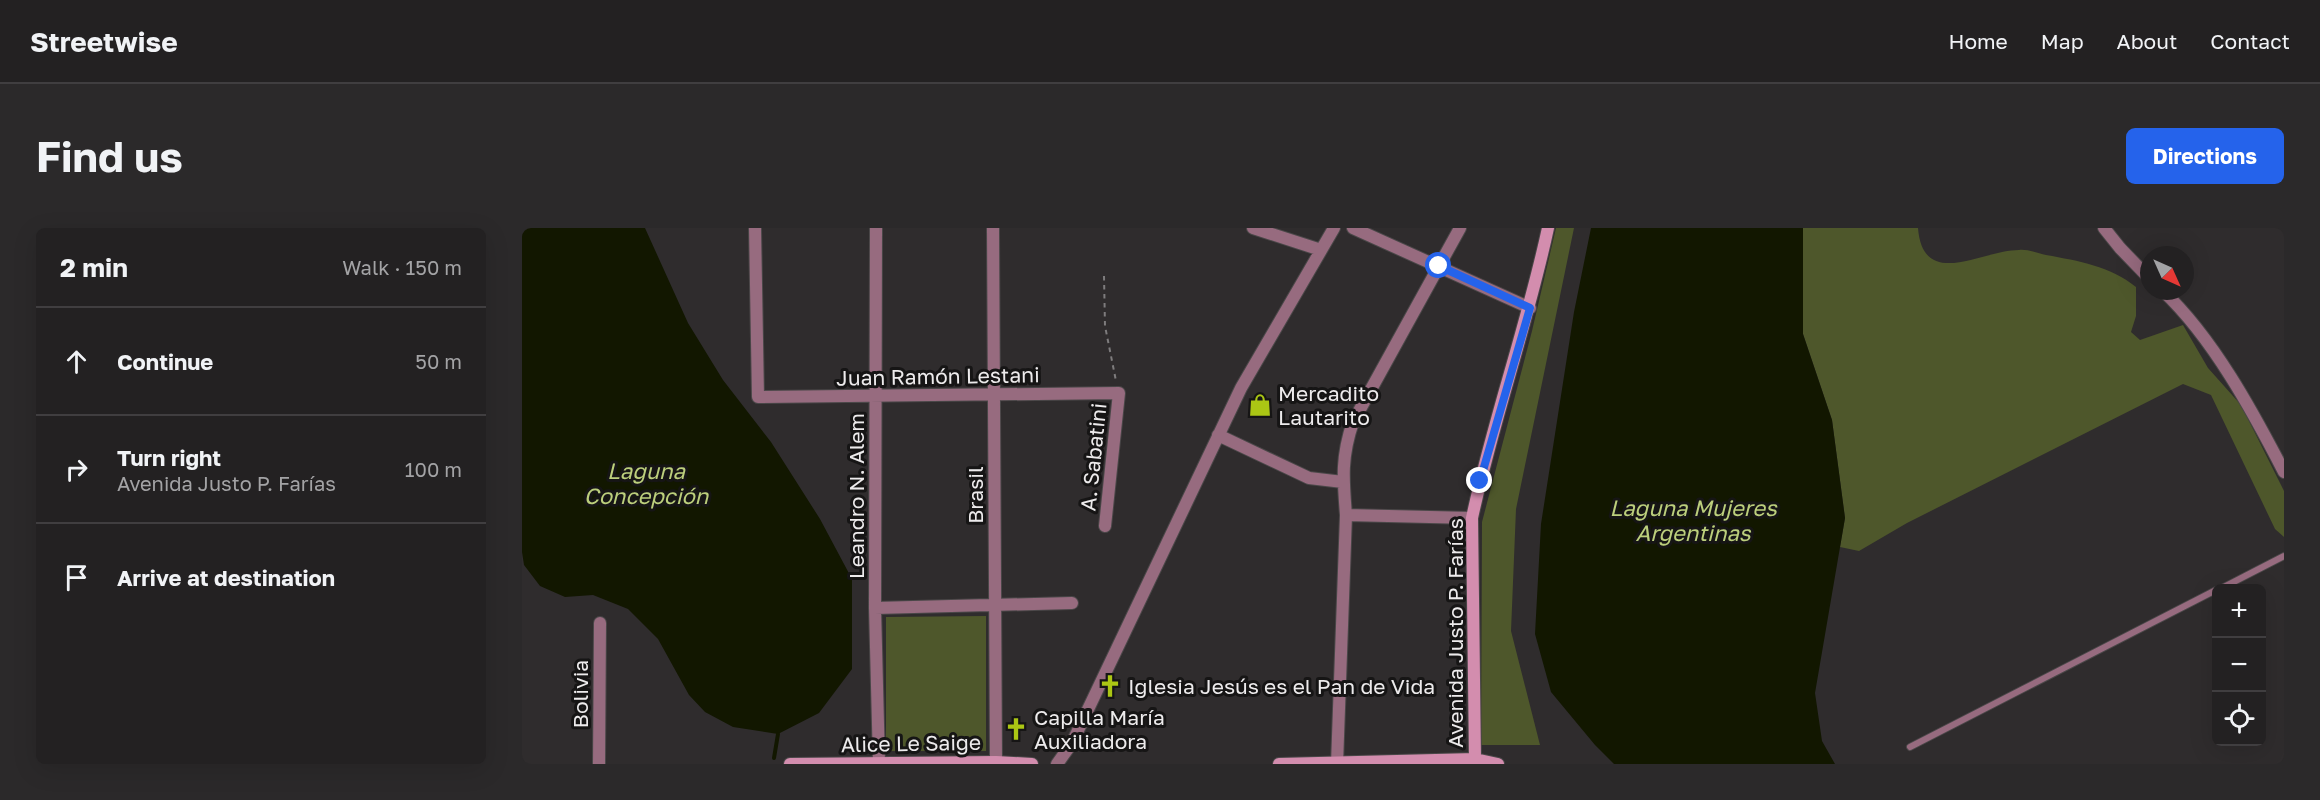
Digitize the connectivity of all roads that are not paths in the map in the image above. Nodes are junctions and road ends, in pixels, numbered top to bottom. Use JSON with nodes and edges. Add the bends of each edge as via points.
{"nodes":[{"id":1,"x":754,"y":228,"type":"edge"},
{"id":2,"x":876,"y":228,"type":"edge"},
{"id":3,"x":993,"y":228,"type":"edge"},
{"id":4,"x":1253,"y":228,"type":"edge"},
{"id":5,"x":1334,"y":228,"type":"edge"},
{"id":6,"x":1353,"y":228,"type":"edge"},
{"id":7,"x":1460,"y":228,"type":"edge"},
{"id":8,"x":1548,"y":228,"type":"edge"},
{"id":9,"x":2104,"y":228,"type":"edge"},
{"id":10,"x":1321,"y":250,"type":"junction"},
{"id":11,"x":1439,"y":266,"type":"junction"},
{"id":12,"x":2140,"y":269,"type":"edge"},
{"id":13,"x":2173,"y":300,"type":"edge"},
{"id":14,"x":1530,"y":308,"type":"junction"},
{"id":15,"x":1119,"y":393,"type":"joint"},
{"id":16,"x":994,"y":395,"type":"junction"},
{"id":17,"x":875,"y":396,"type":"junction"},
{"id":18,"x":1218,"y":435,"type":"junction"},
{"id":19,"x":2284,"y":472,"type":"edge"},
{"id":20,"x":1343,"y":482,"type":"junction"},
{"id":21,"x":1346,"y":515,"type":"junction"},
{"id":22,"x":1472,"y":518,"type":"junction"},
{"id":23,"x":1105,"y":526,"type":"dead end"},
{"id":24,"x":2284,"y":556,"type":"edge"},
{"id":25,"x":2228,"y":584,"type":"edge"},
{"id":26,"x":2212,"y":592,"type":"edge"},
{"id":27,"x":1072,"y":603,"type":"dead end"},
{"id":28,"x":994,"y":605,"type":"junction"},
{"id":29,"x":875,"y":608,"type":"junction"},
{"id":30,"x":600,"y":623,"type":"dead end"},
{"id":31,"x":1910,"y":747,"type":"dead end"},
{"id":32,"x":1475,"y":759,"type":"junction"},
{"id":33,"x":996,"y":762,"type":"junction"},
{"id":34,"x":879,"y":763,"type":"edge"},
{"id":35,"x":599,"y":764,"type":"edge"},
{"id":36,"x":790,"y":764,"type":"edge"},
{"id":37,"x":1032,"y":764,"type":"edge"},
{"id":38,"x":1057,"y":764,"type":"edge"},
{"id":39,"x":1279,"y":764,"type":"edge"},
{"id":40,"x":1337,"y":764,"type":"edge"},
{"id":41,"x":1498,"y":764,"type":"edge"}],
"edges":[{"from":1,"to":17,"type":"street","name":"Juan Ramón Lestani","via":[[758,397]]},
{"from":2,"to":17,"type":"street","name":"Leandro N. Alem"},
{"from":3,"to":16,"type":"street","name":"Brasil"},
{"from":4,"to":10,"type":"street"},
{"from":5,"to":10,"type":"street"},
{"from":6,"to":11,"type":"street"},
{"from":7,"to":11,"type":"street"},
{"from":8,"to":14,"type":"street","name":"Avenida Justo P. Farías"},
{"from":9,"to":12,"type":"street"},
{"from":10,"to":18,"type":"street"},
{"from":11,"to":14,"type":"street"},
{"from":11,"to":20,"type":"street","via":[[1353,422],[1344,447]]},
{"from":13,"to":19,"type":"street","via":[[2213,351]]},
{"from":14,"to":22,"type":"street","name":"Avenida Justo P. Farías"},
{"from":15,"to":16,"type":"street","name":"Juan Ramón Lestani"},
{"from":15,"to":23,"type":"street","name":"A. Sabatini"},
{"from":16,"to":17,"type":"street","name":"Juan Ramón Lestani"},
{"from":16,"to":28,"type":"street","name":"Brasil"},
{"from":17,"to":29,"type":"street","name":"Leandro N. Alem"},
{"from":18,"to":20,"type":"street","via":[[1309,478]]},
{"from":18,"to":38,"type":"street","via":[[1072,743]]},
{"from":20,"to":21,"type":"street"},
{"from":21,"to":22,"type":"street"},
{"from":21,"to":40,"type":"street"},
{"from":22,"to":32,"type":"street","name":"Avenida Justo P. Farías"},
{"from":24,"to":25,"type":"lane"},
{"from":26,"to":31,"type":"lane"},
{"from":27,"to":28,"type":"street"},
{"from":28,"to":29,"type":"street"},
{"from":28,"to":33,"type":"street","name":"Brasil"},
{"from":29,"to":34,"type":"street","name":"Leandro N. Alem"},
{"from":30,"to":35,"type":"street","name":"Bolivia"},
{"from":32,"to":40,"type":"street"},
{"from":32,"to":41,"type":"street"},
{"from":33,"to":34,"type":"street","name":"Alice Le Saige"},
{"from":33,"to":37,"type":"street","name":"Alice Le Saige"},
{"from":34,"to":36,"type":"street","name":"Alice Le Saige"},
{"from":39,"to":40,"type":"street"}]}
